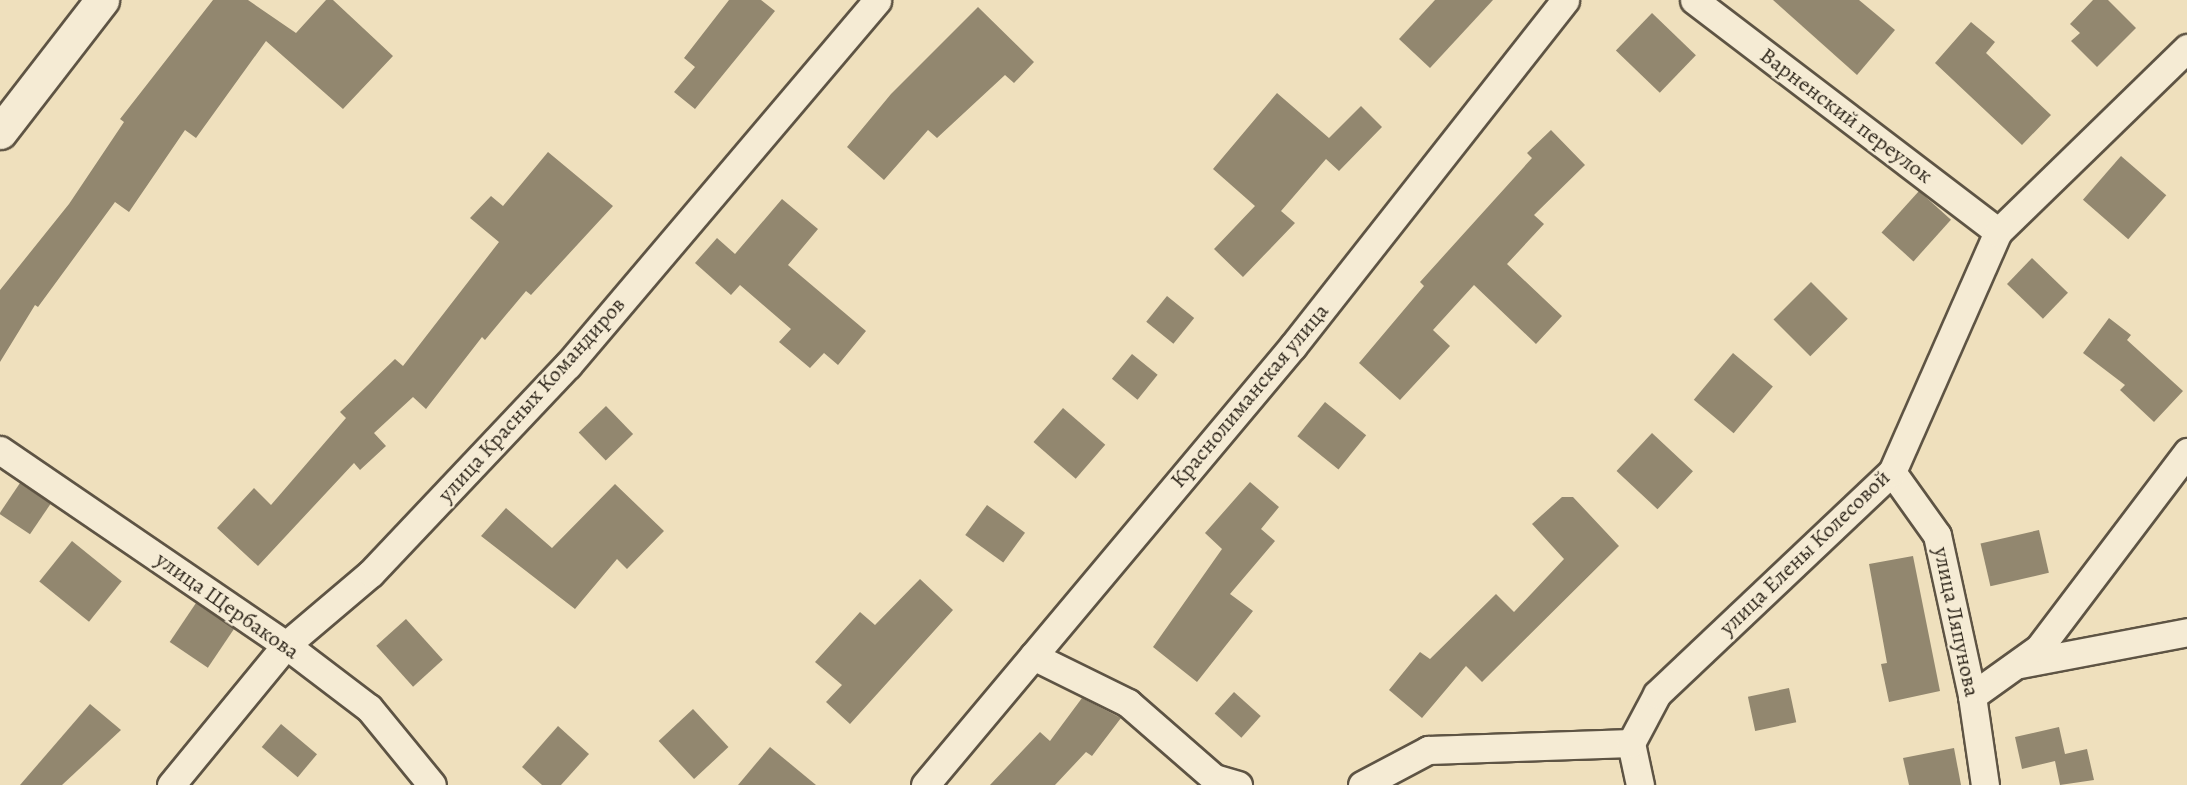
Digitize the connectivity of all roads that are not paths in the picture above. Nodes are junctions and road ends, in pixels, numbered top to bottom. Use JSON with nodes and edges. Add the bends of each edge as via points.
{"nodes":[{"id":1,"x":102,"y":0,"type":"edge"},
{"id":2,"x":877,"y":0,"type":"edge"},
{"id":3,"x":1565,"y":0,"type":"edge"},
{"id":4,"x":1694,"y":0,"type":"edge"},
{"id":5,"x":2187,"y":48,"type":"edge"},
{"id":6,"x":0,"y":132,"type":"edge"},
{"id":7,"x":1998,"y":232,"type":"junction"},
{"id":8,"x":0,"y":450,"type":"edge"},
{"id":9,"x":2187,"y":452,"type":"edge"},
{"id":10,"x":1893,"y":472,"type":"junction"},
{"id":11,"x":2187,"y":632,"type":"edge"},
{"id":12,"x":286,"y":645,"type":"junction"},
{"id":13,"x":1033,"y":656,"type":"junction"},
{"id":14,"x":2016,"y":664,"type":"junction"},
{"id":15,"x":1972,"y":696,"type":"junction"},
{"id":16,"x":1631,"y":743,"type":"junction"},
{"id":17,"x":171,"y":785,"type":"edge"},
{"id":18,"x":432,"y":785,"type":"edge"},
{"id":19,"x":925,"y":785,"type":"edge"},
{"id":20,"x":1238,"y":785,"type":"edge"},
{"id":21,"x":1362,"y":785,"type":"edge"},
{"id":22,"x":1640,"y":785,"type":"edge"},
{"id":23,"x":1985,"y":785,"type":"edge"}],
"edges":[{"from":1,"to":6,"type":"street"},
{"from":2,"to":12,"type":"street","name":"улица Красных Командиров","via":[[568,365],[371,573]]},
{"from":3,"to":13,"type":"street","name":"Краснолиманская улица","via":[[1293,346]]},
{"from":4,"to":7,"type":"street","name":"Варненский переулок"},
{"from":5,"to":7,"type":"street","name":"улица Елены Колесовой"},
{"from":7,"to":10,"type":"street","name":"улица Елены Колесовой"},
{"from":8,"to":12,"type":"street","name":"улица Щербакова"},
{"from":9,"to":14,"type":"street","via":[[2039,648]]},
{"from":10,"to":15,"type":"street","name":"улица Ляпунова","via":[[1937,535]]},
{"from":10,"to":16,"type":"street","name":"улица Елены Колесовой","via":[[1657,694]]},
{"from":11,"to":14,"type":"street"},
{"from":12,"to":17,"type":"street","name":"улица Красных Командиров"},
{"from":12,"to":18,"type":"street","name":"улица Щербакова","via":[[369,708]]},
{"from":13,"to":19,"type":"street","name":"Краснолиманская улица"},
{"from":13,"to":20,"type":"street","via":[[1128,703],[1214,778]]},
{"from":14,"to":15,"type":"street"},
{"from":15,"to":23,"type":"street","name":"улица Ляпунова"},
{"from":16,"to":21,"type":"street","via":[[1428,750]]},
{"from":16,"to":22,"type":"street"}]}
